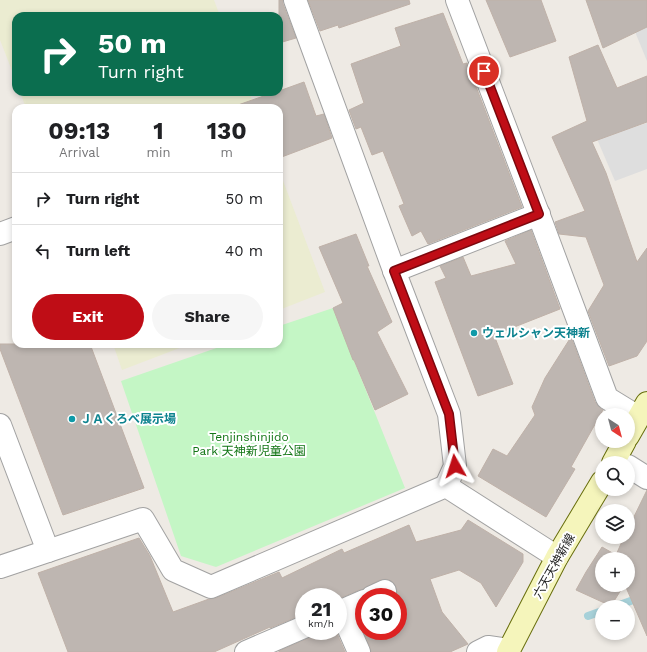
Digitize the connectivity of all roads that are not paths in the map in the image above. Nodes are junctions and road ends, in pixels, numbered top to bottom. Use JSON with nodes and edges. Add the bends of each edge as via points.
{"nodes":[{"id":1,"x":295,"y":0,"type":"edge"},
{"id":2,"x":456,"y":0,"type":"edge"},
{"id":3,"x":539,"y":214,"type":"junction"},
{"id":4,"x":12,"y":230,"type":"edge"},
{"id":5,"x":0,"y":234,"type":"edge"},
{"id":6,"x":394,"y":271,"type":"junction"},
{"id":7,"x":643,"y":410,"type":"edge"},
{"id":8,"x":635,"y":424,"type":"edge"},
{"id":9,"x":0,"y":426,"type":"edge"},
{"id":10,"x":635,"y":469,"type":"edge"},
{"id":11,"x":647,"y":478,"type":"edge"},
{"id":12,"x":446,"y":486,"type":"junction"},
{"id":13,"x":595,"y":494,"type":"edge"},
{"id":14,"x":48,"y":551,"type":"junction"},
{"id":15,"x":557,"y":558,"type":"junction"},
{"id":16,"x":0,"y":567,"type":"edge"},
{"id":17,"x":347,"y":627,"type":"edge"},
{"id":18,"x":295,"y":631,"type":"edge"},
{"id":19,"x":509,"y":651,"type":"edge"},
{"id":20,"x":246,"y":652,"type":"edge"},
{"id":21,"x":359,"y":652,"type":"edge"},
{"id":22,"x":478,"y":652,"type":"edge"}],
"edges":[{"from":1,"to":6,"type":"street"},
{"from":2,"to":3,"type":"street"},
{"from":3,"to":6,"type":"street"},
{"from":3,"to":7,"type":"street","via":[[607,398]]},
{"from":4,"to":5,"type":"street"},
{"from":6,"to":12,"type":"street","via":[[449,414],[455,466]]},
{"from":7,"to":8,"type":"main road"},
{"from":9,"to":14,"type":"street"},
{"from":10,"to":11,"type":"street"},
{"from":12,"to":14,"type":"street","via":[[211,587],[173,570],[143,519]]},
{"from":12,"to":15,"type":"street"},
{"from":13,"to":15,"type":"main road","name":"六天天神新線"},
{"from":14,"to":16,"type":"street"},
{"from":15,"to":19,"type":"main road","name":"六天天神新線"},
{"from":17,"to":21,"type":"street"},
{"from":18,"to":20,"type":"street"},
{"from":19,"to":22,"type":"street","via":[[488,647]]}]}
